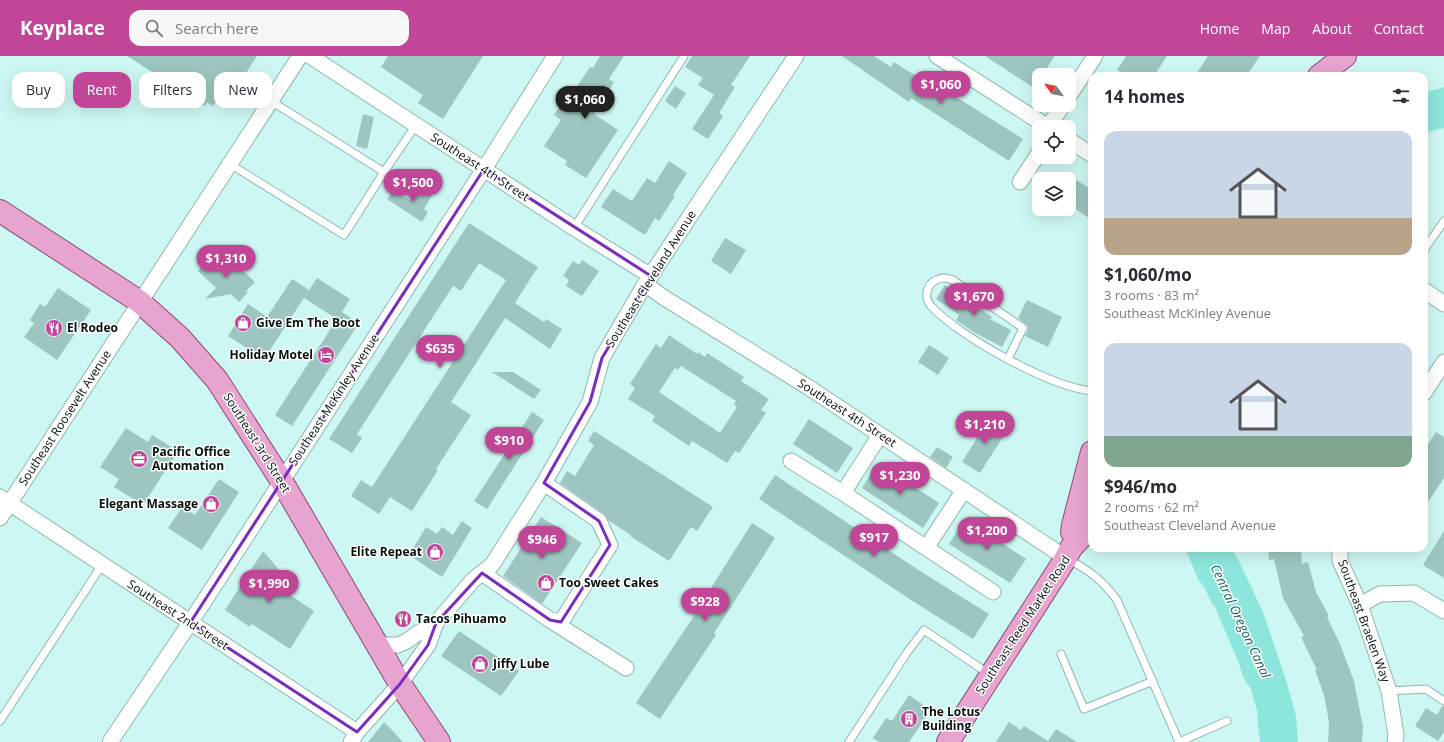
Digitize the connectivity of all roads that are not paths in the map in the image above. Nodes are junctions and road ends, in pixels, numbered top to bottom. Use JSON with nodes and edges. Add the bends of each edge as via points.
{"nodes":[{"id":1,"x":300,"y":56,"type":"edge"},
{"id":2,"x":310,"y":56,"type":"edge"},
{"id":3,"x":555,"y":56,"type":"edge"},
{"id":4,"x":684,"y":56,"type":"edge"},
{"id":5,"x":796,"y":56,"type":"edge"},
{"id":6,"x":937,"y":56,"type":"edge"},
{"id":7,"x":1095,"y":56,"type":"edge"},
{"id":8,"x":1327,"y":56,"type":"edge"},
{"id":9,"x":1345,"y":56,"type":"edge"},
{"id":10,"x":1307,"y":72,"type":"edge"},
{"id":11,"x":1324,"y":72,"type":"edge"},
{"id":12,"x":1076,"y":85,"type":"edge"},
{"id":13,"x":272,"y":99,"type":"edge"},
{"id":14,"x":272,"y":102,"type":"edge"},
{"id":15,"x":266,"y":108,"type":"edge"},
{"id":16,"x":1037,"y":120,"type":"edge"},
{"id":17,"x":416,"y":125,"type":"junction"},
{"id":18,"x":1076,"y":145,"type":"edge"},
{"id":19,"x":1088,"y":152,"type":"edge"},
{"id":20,"x":230,"y":164,"type":"junction"},
{"id":21,"x":1032,"y":164,"type":"edge"},
{"id":22,"x":484,"y":169,"type":"junction"},
{"id":23,"x":384,"y":172,"type":"junction"},
{"id":24,"x":1020,"y":182,"type":"dead end"},
{"id":25,"x":0,"y":211,"type":"edge"},
{"id":26,"x":1444,"y":221,"type":"edge"},
{"id":27,"x":574,"y":228,"type":"junction"},
{"id":28,"x":1428,"y":244,"type":"edge"},
{"id":29,"x":648,"y":280,"type":"junction"},
{"id":30,"x":1428,"y":293,"type":"edge"},
{"id":31,"x":140,"y":302,"type":"junction"},
{"id":32,"x":1444,"y":304,"type":"edge"},
{"id":33,"x":1008,"y":359,"type":"junction"},
{"id":34,"x":1444,"y":362,"type":"edge"},
{"id":35,"x":1428,"y":387,"type":"edge"},
{"id":36,"x":1088,"y":390,"type":"edge"},
{"id":37,"x":880,"y":435,"type":"junction"},
{"id":38,"x":791,"y":461,"type":"dead end"},
{"id":39,"x":1088,"y":467,"type":"edge"},
{"id":40,"x":281,"y":480,"type":"junction"},
{"id":41,"x":544,"y":482,"type":"junction"},
{"id":42,"x":964,"y":490,"type":"junction"},
{"id":43,"x":843,"y":493,"type":"junction"},
{"id":44,"x":5,"y":500,"type":"edge"},
{"id":45,"x":0,"y":518,"type":"edge"},
{"id":46,"x":1088,"y":522,"type":"edge"},
{"id":47,"x":926,"y":548,"type":"junction"},
{"id":48,"x":1340,"y":552,"type":"edge"},
{"id":49,"x":1069,"y":553,"type":"junction"},
{"id":50,"x":102,"y":565,"type":"junction"},
{"id":51,"x":482,"y":573,"type":"junction"},
{"id":52,"x":993,"y":592,"type":"dead end"},
{"id":53,"x":1360,"y":605,"type":"junction"},
{"id":54,"x":1444,"y":611,"type":"edge"},
{"id":55,"x":550,"y":620,"type":"junction"},
{"id":56,"x":190,"y":623,"type":"junction"},
{"id":57,"x":436,"y":623,"type":"junction"},
{"id":58,"x":377,"y":645,"type":"junction"},
{"id":59,"x":1061,"y":654,"type":"dead end"},
{"id":60,"x":626,"y":668,"type":"dead end"},
{"id":61,"x":991,"y":675,"type":"junction"},
{"id":62,"x":1153,"y":681,"type":"junction"},
{"id":63,"x":400,"y":684,"type":"junction"},
{"id":64,"x":1389,"y":691,"type":"junction"},
{"id":65,"x":1444,"y":701,"type":"edge"},
{"id":66,"x":0,"y":721,"type":"edge"},
{"id":67,"x":1227,"y":721,"type":"dead end"},
{"id":68,"x":354,"y":737,"type":"edge"},
{"id":69,"x":110,"y":742,"type":"edge"},
{"id":70,"x":439,"y":742,"type":"edge"},
{"id":71,"x":849,"y":742,"type":"edge"},
{"id":72,"x":948,"y":742,"type":"edge"},
{"id":73,"x":1179,"y":742,"type":"edge"},
{"id":74,"x":1395,"y":742,"type":"edge"}],
"edges":[{"from":1,"to":13,"type":"street","name":"Southeast Roosevelt Avenue"},
{"from":2,"to":17,"type":"street","name":"Southeast 4th Street"},
{"from":3,"to":22,"type":"street","name":"Southeast McKinley Avenue"},
{"from":4,"to":27,"type":"lane"},
{"from":5,"to":29,"type":"street","name":"Southeast Cleveland Avenue"},
{"from":6,"to":16,"type":"street"},
{"from":7,"to":12,"type":"street"},
{"from":8,"to":10,"type":"main road"},
{"from":9,"to":11,"type":"main road"},
{"from":14,"to":23,"type":"lane"},
{"from":15,"to":20,"type":"street","name":"Southeast Roosevelt Avenue"},
{"from":17,"to":22,"type":"street","name":"Southeast 4th Street"},
{"from":17,"to":23,"type":"lane"},
{"from":18,"to":19,"type":"street"},
{"from":20,"to":23,"type":"lane","via":[[344,235]]},
{"from":20,"to":31,"type":"street","name":"Southeast Roosevelt Avenue"},
{"from":21,"to":24,"type":"street"},
{"from":22,"to":27,"type":"street","name":"Southeast 4th Street"},
{"from":22,"to":40,"type":"street","name":"Southeast McKinley Avenue"},
{"from":25,"to":31,"type":"main road","name":"Southeast 3rd Street"},
{"from":26,"to":28,"type":"lane"},
{"from":27,"to":29,"type":"street","name":"Southeast 4th Street"},
{"from":29,"to":37,"type":"street","name":"Southeast 4th Street","via":[[663,297]]},
{"from":29,"to":41,"type":"street","name":"Southeast Cleveland Avenue","via":[[602,358],[590,402]]},
{"from":30,"to":32,"type":"street"},
{"from":31,"to":40,"type":"main road","name":"Southeast 3rd Street","via":[[180,338],[217,380]]},
{"from":31,"to":44,"type":"street","name":"Southeast Roosevelt Avenue"},
{"from":33,"to":33,"type":"lane","via":[[957,328],[930,305],[927,298],[928,289],[935,280],[953,280],[1023,328]]},
{"from":33,"to":36,"type":"lane","via":[[1056,382]]},
{"from":34,"to":35,"type":"street"},
{"from":37,"to":42,"type":"street","name":"Southeast 4th Street"},
{"from":37,"to":43,"type":"street"},
{"from":38,"to":43,"type":"street"},
{"from":39,"to":49,"type":"main road","name":"Southeast Reed Market Road","via":[[1073,525]]},
{"from":40,"to":56,"type":"street","name":"Southeast McKinley Avenue"},
{"from":40,"to":58,"type":"main road","name":"Southeast 3rd Street"},
{"from":41,"to":51,"type":"street","name":"Southeast Cleveland Avenue","via":[[492,565]]},
{"from":41,"to":55,"type":"street","via":[[599,522],[610,545],[561,622]]},
{"from":42,"to":47,"type":"street"},
{"from":42,"to":49,"type":"street","name":"Southeast 4th Street"},
{"from":43,"to":47,"type":"street"},
{"from":44,"to":45,"type":"street","name":"Southeast Roosevelt Avenue"},
{"from":44,"to":50,"type":"street","name":"Southeast 2nd Street"},
{"from":46,"to":49,"type":"main road","name":"Southeast Reed Market Road","via":[[1083,535]]},
{"from":47,"to":52,"type":"street"},
{"from":48,"to":53,"type":"street","name":"Southeast Braelen Way","via":[[1340,561]]},
{"from":49,"to":61,"type":"main road","name":"Southeast Reed Market Road"},
{"from":49,"to":62,"type":"lane","via":[[1106,585],[1117,600]]},
{"from":50,"to":56,"type":"street","name":"Southeast 2nd Street"},
{"from":50,"to":66,"type":"lane"},
{"from":51,"to":55,"type":"street"},
{"from":51,"to":57,"type":"street","name":"Southeast Cleveland Avenue","via":[[472,580]]},
{"from":53,"to":54,"type":"street","via":[[1380,594],[1414,593]]},
{"from":53,"to":64,"type":"street","name":"Southeast Braelen Way"},
{"from":55,"to":60,"type":"street"},
{"from":56,"to":68,"type":"street","name":"Southeast 2nd Street"},
{"from":56,"to":69,"type":"street","name":"Southeast McKinley Avenue"},
{"from":57,"to":58,"type":"street","name":"Southeast Cleveland Avenue","via":[[408,641]]},
{"from":57,"to":63,"type":"street","name":"Southeast Cleveland Avenue","via":[[428,645]]},
{"from":58,"to":63,"type":"main road","name":"Southeast 3rd Street"},
{"from":59,"to":62,"type":"lane","via":[[1084,710]]},
{"from":61,"to":71,"type":"lane","via":[[924,630]]},
{"from":61,"to":72,"type":"main road","name":"Southeast Reed Market Road"},
{"from":62,"to":73,"type":"lane"},
{"from":63,"to":68,"type":"street","name":"Southeast Cleveland Avenue"},
{"from":63,"to":70,"type":"main road","name":"Southeast 3rd Street"},
{"from":64,"to":65,"type":"lane","via":[[1426,689]]},
{"from":64,"to":74,"type":"street","name":"Southeast Braelen Way"},
{"from":67,"to":73,"type":"lane"}]}
